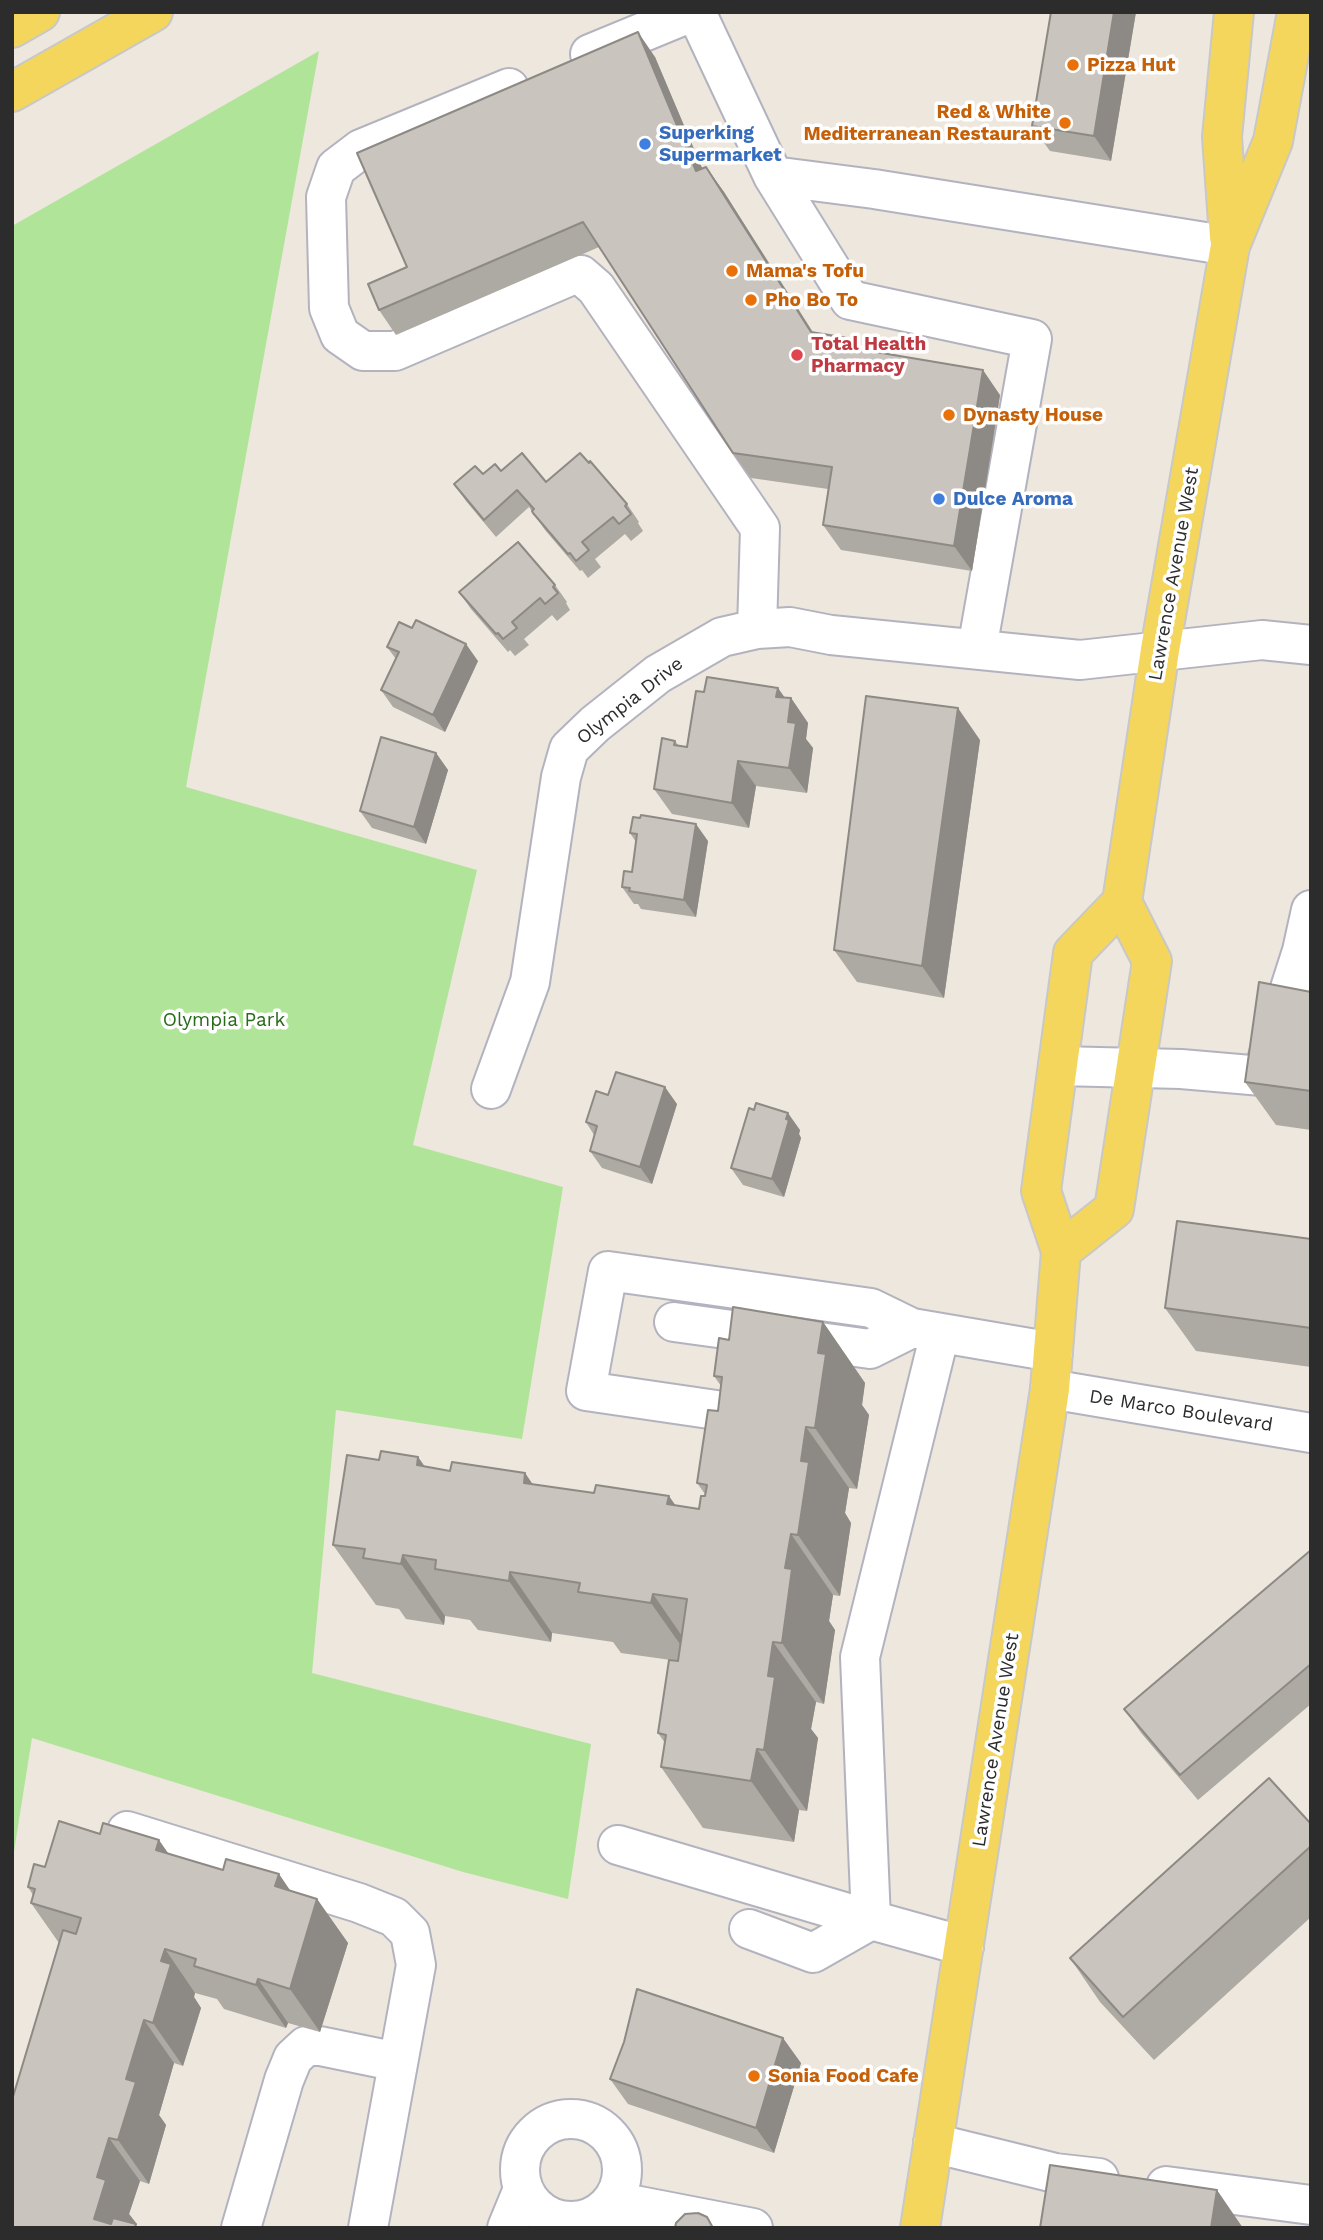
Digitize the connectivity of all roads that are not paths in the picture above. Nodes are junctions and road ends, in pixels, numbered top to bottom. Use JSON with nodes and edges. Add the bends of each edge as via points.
{"nodes":[{"id":1,"x":40,"y":12,"type":"edge"},
{"id":2,"x":153,"y":12,"type":"edge"},
{"id":3,"x":694,"y":12,"type":"edge"},
{"id":4,"x":1234,"y":12,"type":"edge"},
{"id":5,"x":1297,"y":12,"type":"edge"},
{"id":6,"x":12,"y":28,"type":"edge"},
{"id":7,"x":12,"y":92,"type":"edge"},
{"id":8,"x":773,"y":176,"type":"junction"},
{"id":9,"x":1230,"y":246,"type":"junction"},
{"id":10,"x":757,"y":629,"type":"junction"},
{"id":11,"x":1311,"y":645,"type":"edge"},
{"id":12,"x":977,"y":649,"type":"junction"},
{"id":13,"x":1160,"y":650,"type":"junction"},
{"id":14,"x":1122,"y":902,"type":"junction"},
{"id":15,"x":1311,"y":910,"type":"edge"},
{"id":16,"x":1306,"y":952,"type":"edge"},
{"id":17,"x":1058,"y":1066,"type":"junction"},
{"id":18,"x":1136,"y":1068,"type":"junction"},
{"id":19,"x":491,"y":1089,"type":"dead end"},
{"id":20,"x":1061,"y":1251,"type":"junction"},
{"id":21,"x":674,"y":1322,"type":"dead end"},
{"id":22,"x":926,"y":1331,"type":"junction"},
{"id":23,"x":1053,"y":1352,"type":"junction"},
{"id":24,"x":1050,"y":1389,"type":"junction"},
{"id":25,"x":723,"y":1411,"type":"edge"},
{"id":26,"x":1311,"y":1433,"type":"edge"},
{"id":27,"x":127,"y":1831,"type":"edge"},
{"id":28,"x":618,"y":1845,"type":"dead end"},
{"id":29,"x":871,"y":1920,"type":"junction"},
{"id":30,"x":749,"y":1929,"type":"dead end"},
{"id":31,"x":964,"y":1946,"type":"junction"},
{"id":32,"x":398,"y":2062,"type":"junction"},
{"id":33,"x":933,"y":2143,"type":"junction"},
{"id":34,"x":523,"y":2189,"type":"junction"},
{"id":35,"x":1311,"y":2205,"type":"edge"},
{"id":36,"x":623,"y":2209,"type":"edge"},
{"id":37,"x":241,"y":2228,"type":"edge"},
{"id":38,"x":368,"y":2228,"type":"edge"},
{"id":39,"x":507,"y":2228,"type":"edge"},
{"id":40,"x":753,"y":2228,"type":"edge"},
{"id":41,"x":920,"y":2228,"type":"edge"}],
"edges":[{"from":1,"to":6,"type":"main road"},
{"from":2,"to":7,"type":"main road"},
{"from":3,"to":8,"type":"street"},
{"from":3,"to":10,"type":"street","via":[[361,149],[336,169],[326,197],[329,309],[340,335],[363,351],[395,351],[570,276],[582,275],[596,288],[760,528]]},
{"from":4,"to":9,"type":"main road","name":"Lawrence Avenue West","via":[[1222,137]]},
{"from":5,"to":9,"type":"main road","name":"Lawrence Avenue West","via":[[1273,141]]},
{"from":8,"to":9,"type":"street"},
{"from":8,"to":12,"type":"street","via":[[850,300],[1032,339]]},
{"from":9,"to":13,"type":"main road","name":"Lawrence Avenue West"},
{"from":10,"to":12,"type":"street","name":"Olympia Drive","via":[[790,627]]},
{"from":10,"to":19,"type":"street","name":"Olympia Drive","via":[[722,637],[658,674],[569,749],[530,982]]},
{"from":11,"to":13,"type":"street","name":"Olympia Drive","via":[[1262,640]]},
{"from":12,"to":13,"type":"street","name":"Olympia Drive","via":[[1080,660]]},
{"from":13,"to":14,"type":"main road","name":"Lawrence Avenue West"},
{"from":14,"to":17,"type":"main road","name":"Lawrence Avenue West","via":[[1073,953]]},
{"from":14,"to":18,"type":"main road","via":[[1152,961]]},
{"from":15,"to":16,"type":"street"},
{"from":16,"to":18,"type":"street","via":[[1262,1076]]},
{"from":17,"to":18,"type":"street"},
{"from":17,"to":20,"type":"main road","name":"Lawrence Avenue West","via":[[1041,1191]]},
{"from":18,"to":20,"type":"main road","via":[[1114,1209]]},
{"from":20,"to":23,"type":"main road","name":"Lawrence Avenue West"},
{"from":21,"to":22,"type":"street","via":[[870,1349]]},
{"from":22,"to":23,"type":"street"},
{"from":22,"to":25,"type":"street","via":[[871,1308],[608,1271],[586,1391]]},
{"from":22,"to":29,"type":"street","via":[[860,1657]]},
{"from":23,"to":24,"type":"main road","name":"Lawrence Avenue West"},
{"from":24,"to":26,"type":"street","name":"De Marco Boulevard"},
{"from":24,"to":31,"type":"main road","name":"Lawrence Avenue West"},
{"from":27,"to":32,"type":"street","via":[[394,1917],[410,1933],[416,1965]]},
{"from":28,"to":29,"type":"street"},
{"from":29,"to":30,"type":"street","via":[[813,1953]]},
{"from":29,"to":31,"type":"street"},
{"from":31,"to":33,"type":"main road","name":"Lawrence Avenue West"},
{"from":32,"to":37,"type":"street","via":[[320,2046],[306,2046],[293,2058]]},
{"from":32,"to":38,"type":"street"},
{"from":33,"to":35,"type":"street","via":[[1055,2173]]},
{"from":33,"to":41,"type":"main road","name":"Lawrence Avenue West"},
{"from":34,"to":36,"type":"street","via":[[532,2205],[563,2221],[598,2215],[611,2203]]},
{"from":34,"to":36,"type":"street","via":[[519,2171],[530,2138],[544,2126],[575,2118],[591,2122],[615,2142],[623,2173]]},
{"from":34,"to":39,"type":"street"},
{"from":36,"to":40,"type":"street"}]}
